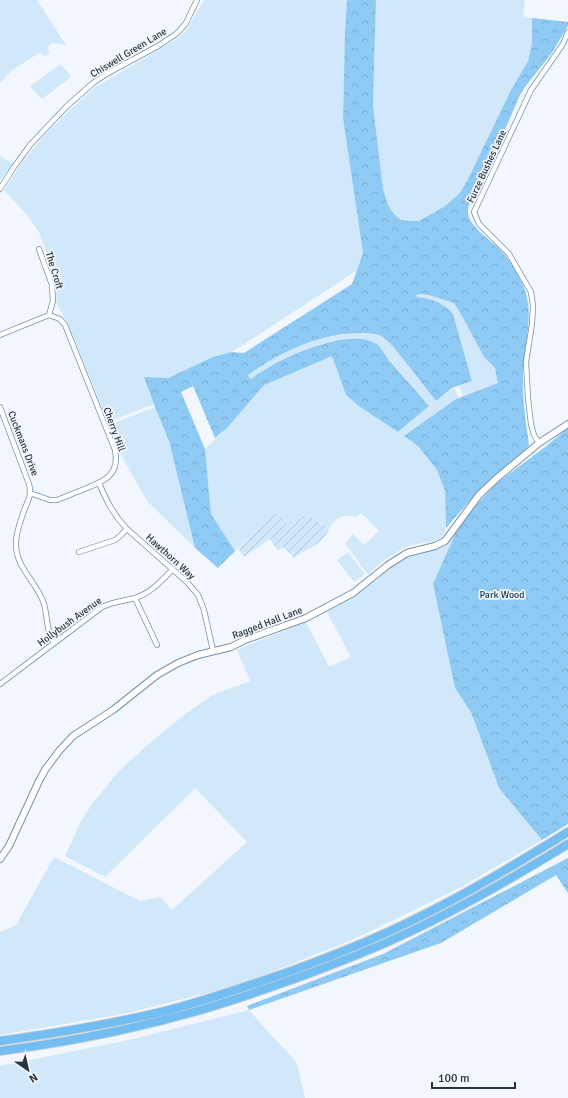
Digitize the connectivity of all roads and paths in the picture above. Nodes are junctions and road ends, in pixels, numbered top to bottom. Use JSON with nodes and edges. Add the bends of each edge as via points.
{"nodes":[{"id":1,"x":197,"y":0,"type":"edge"},
{"id":2,"x":568,"y":32,"type":"edge"},
{"id":3,"x":0,"y":188,"type":"edge"},
{"id":4,"x":39,"y":249,"type":"dead end"},
{"id":5,"x":49,"y":315,"type":"junction"},
{"id":6,"x":0,"y":335,"type":"edge"},
{"id":7,"x":0,"y":407,"type":"edge"},
{"id":8,"x":568,"y":424,"type":"edge"},
{"id":9,"x":538,"y":443,"type":"junction"},
{"id":10,"x":99,"y":483,"type":"junction"},
{"id":11,"x":30,"y":493,"type":"junction"},
{"id":12,"x":127,"y":530,"type":"junction"},
{"id":13,"x":79,"y":552,"type":"dead end"},
{"id":14,"x":172,"y":569,"type":"junction"},
{"id":15,"x":134,"y":598,"type":"junction"},
{"id":16,"x":54,"y":643,"type":"junction"},
{"id":17,"x":157,"y":646,"type":"dead end"},
{"id":18,"x":213,"y":651,"type":"junction"},
{"id":19,"x":0,"y":684,"type":"edge"},
{"id":20,"x":568,"y":832,"type":"edge"},
{"id":21,"x":568,"y":844,"type":"edge"},
{"id":22,"x":0,"y":860,"type":"edge"},
{"id":23,"x":0,"y":1042,"type":"edge"},
{"id":24,"x":0,"y":1051,"type":"edge"}],
"edges":[{"from":1,"to":3,"type":"street","name":"Chiswell Green Lane","via":[[186,23],[176,34],[93,83],[67,106],[30,146]]},
{"from":2,"to":9,"type":"street","name":"Furze Bushes Lane","via":[[531,90],[474,212],[478,224],[508,254],[530,292],[533,306],[532,324],[526,362],[532,430]]},
{"from":4,"to":5,"type":"street","name":"The Croft","via":[[52,289],[53,301]]},
{"from":5,"to":6,"type":"street"},
{"from":5,"to":10,"type":"street","name":"Cherry Hill","via":[[60,319],[65,325],[115,450],[117,458],[112,473]]},
{"from":7,"to":11,"type":"street","name":"Cuckmans Drive","via":[[28,478]]},
{"from":8,"to":9,"type":"street","name":"Ragged Hall Lane"},
{"from":9,"to":18,"type":"street","name":"Ragged Hall Lane","via":[[479,495],[445,541],[407,553],[353,593],[306,618],[231,647]]},
{"from":10,"to":11,"type":"street","name":"Cherry Hill","via":[[53,501]]},
{"from":10,"to":12,"type":"street","name":"Hawthorn Way","via":[[108,505]]},
{"from":11,"to":16,"type":"street","name":"Cuckmans Drive","via":[[19,526],[16,552],[41,596],[48,632]]},
{"from":12,"to":13,"type":"street","via":[[115,540]]},
{"from":12,"to":14,"type":"street","name":"Hawthorn Way"},
{"from":14,"to":15,"type":"street","name":"Hollybush Avenue","via":[[157,586]]},
{"from":14,"to":18,"type":"street","name":"Hawthorn Way","via":[[193,589],[201,602]]},
{"from":15,"to":16,"type":"street","name":"Hollybush Avenue","via":[[102,607]]},
{"from":15,"to":17,"type":"street"},
{"from":16,"to":19,"type":"street","name":"Hollybush Avenue"},
{"from":18,"to":22,"type":"street","name":"Ragged Hall Lane","via":[[178,662],[157,675],[66,743],[45,770]]},
{"from":20,"to":23,"type":"highway","via":[[418,918],[305,966],[248,987],[169,1010],[76,1030]]},
{"from":21,"to":24,"type":"highway","via":[[470,902],[406,934],[252,994],[134,1027]]}]}
